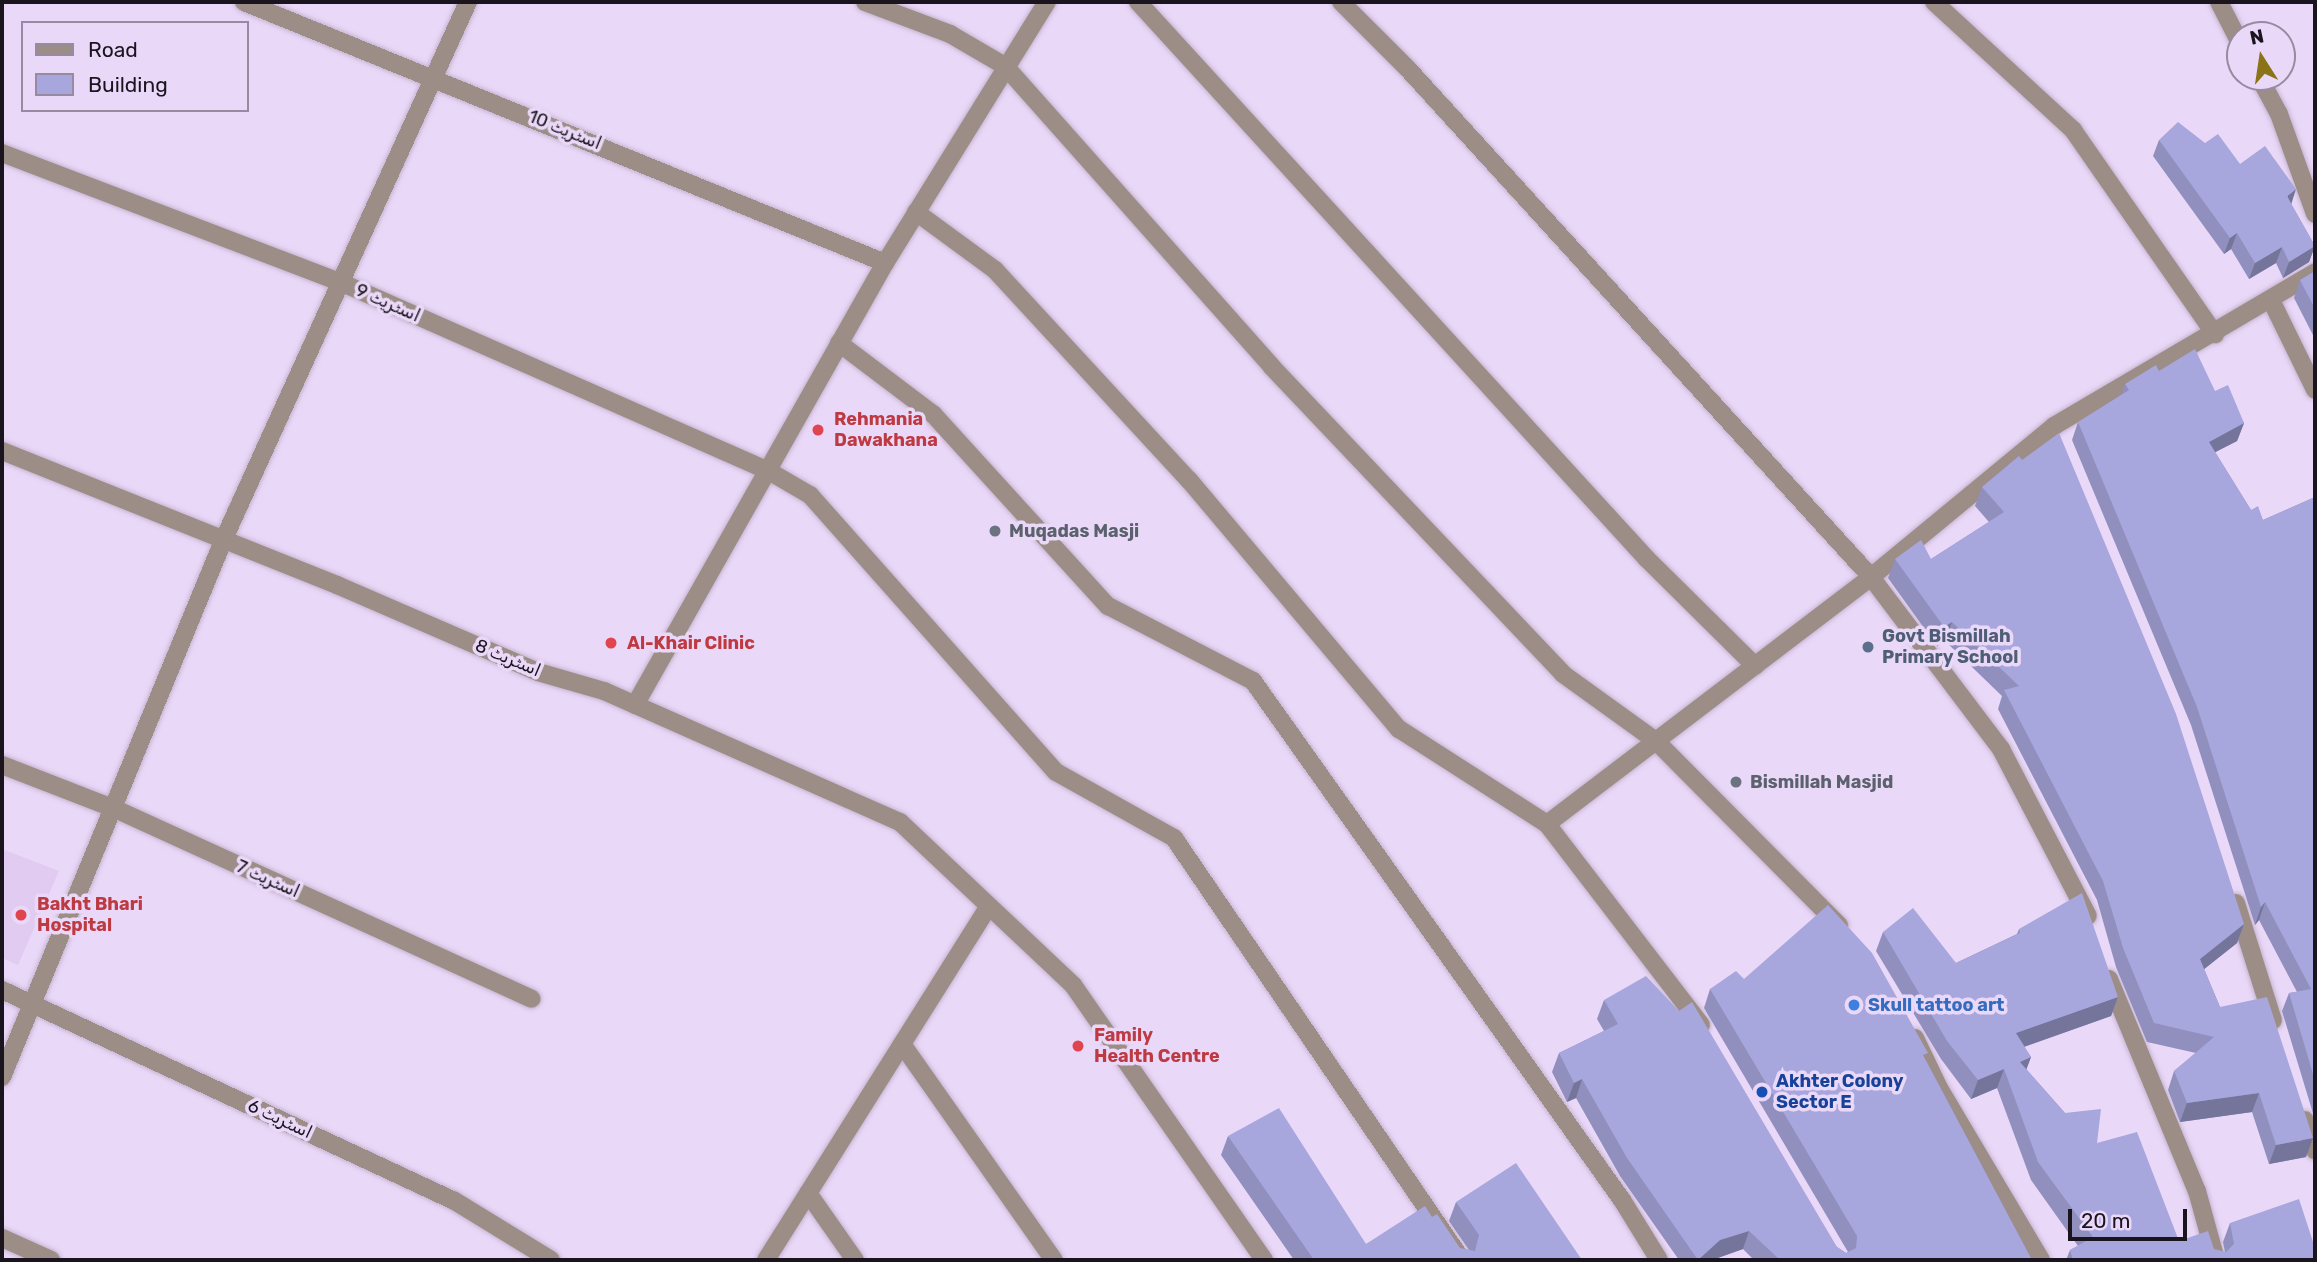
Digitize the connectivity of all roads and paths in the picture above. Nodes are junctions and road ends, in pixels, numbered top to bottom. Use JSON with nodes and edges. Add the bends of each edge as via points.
{"nodes":[{"id":1,"x":244,"y":2,"type":"edge"},
{"id":2,"x":468,"y":2,"type":"edge"},
{"id":3,"x":864,"y":2,"type":"edge"},
{"id":4,"x":1047,"y":2,"type":"edge"},
{"id":5,"x":1138,"y":2,"type":"edge"},
{"id":6,"x":1341,"y":2,"type":"edge"},
{"id":7,"x":1934,"y":2,"type":"edge"},
{"id":8,"x":2219,"y":2,"type":"edge"},
{"id":9,"x":2229,"y":21,"type":"edge"},
{"id":10,"x":1005,"y":66,"type":"junction"},
{"id":11,"x":433,"y":78,"type":"junction"},
{"id":12,"x":2267,"y":91,"type":"edge"},
{"id":13,"x":2,"y":153,"type":"edge"},
{"id":14,"x":916,"y":212,"type":"junction"},
{"id":15,"x":2315,"y":214,"type":"edge"},
{"id":16,"x":885,"y":263,"type":"junction"},
{"id":17,"x":2315,"y":272,"type":"edge"},
{"id":18,"x":340,"y":282,"type":"junction"},
{"id":19,"x":2271,"y":300,"type":"junction"},
{"id":20,"x":2215,"y":334,"type":"junction"},
{"id":21,"x":839,"y":343,"type":"junction"},
{"id":22,"x":2315,"y":390,"type":"edge"},
{"id":23,"x":2,"y":451,"type":"edge"},
{"id":24,"x":767,"y":470,"type":"junction"},
{"id":25,"x":223,"y":541,"type":"junction"},
{"id":26,"x":1871,"y":577,"type":"junction"},
{"id":27,"x":1755,"y":666,"type":"junction"},
{"id":28,"x":635,"y":705,"type":"junction"},
{"id":29,"x":1656,"y":741,"type":"junction"},
{"id":30,"x":2,"y":765,"type":"edge"},
{"id":31,"x":113,"y":808,"type":"junction"},
{"id":32,"x":1546,"y":824,"type":"junction"},
{"id":33,"x":2231,"y":887,"type":"edge"},
{"id":34,"x":989,"y":906,"type":"junction"},
{"id":35,"x":2094,"y":935,"type":"edge"},
{"id":36,"x":1850,"y":938,"type":"edge"},
{"id":37,"x":2101,"y":959,"type":"edge"},
{"id":38,"x":2,"y":990,"type":"edge"},
{"id":39,"x":532,"y":999,"type":"dead end"},
{"id":40,"x":32,"y":1003,"type":"junction"},
{"id":41,"x":1907,"y":1023,"type":"edge"},
{"id":42,"x":2277,"y":1032,"type":"edge"},
{"id":43,"x":902,"y":1044,"type":"junction"},
{"id":44,"x":1711,"y":1046,"type":"edge"},
{"id":45,"x":2,"y":1077,"type":"edge"},
{"id":46,"x":2298,"y":1097,"type":"edge"},
{"id":47,"x":2315,"y":1150,"type":"edge"},
{"id":48,"x":808,"y":1193,"type":"junction"},
{"id":49,"x":2,"y":1238,"type":"edge"},
{"id":50,"x":51,"y":1260,"type":"edge"},
{"id":51,"x":551,"y":1260,"type":"edge"},
{"id":52,"x":766,"y":1260,"type":"edge"},
{"id":53,"x":856,"y":1260,"type":"edge"},
{"id":54,"x":1054,"y":1260,"type":"edge"},
{"id":55,"x":1264,"y":1260,"type":"edge"},
{"id":56,"x":1462,"y":1260,"type":"edge"},
{"id":57,"x":1659,"y":1260,"type":"edge"},
{"id":58,"x":2041,"y":1260,"type":"edge"},
{"id":59,"x":2216,"y":1260,"type":"edge"}],
"edges":[{"from":1,"to":11,"type":"street","name":"اسٹریٹ 10"},
{"from":2,"to":11,"type":"street"},
{"from":3,"to":10,"type":"street","via":[[950,33]]},
{"from":4,"to":10,"type":"street"},
{"from":5,"to":27,"type":"street","via":[[1647,559]]},
{"from":6,"to":26,"type":"street","via":[[1408,69]]},
{"from":7,"to":20,"type":"street","via":[[2073,130]]},
{"from":8,"to":9,"type":"street"},
{"from":10,"to":14,"type":"street"},
{"from":10,"to":29,"type":"street","via":[[1271,366],[1563,674]]},
{"from":11,"to":16,"type":"street","name":"اسٹریٹ 10"},
{"from":11,"to":18,"type":"street"},
{"from":12,"to":15,"type":"street"},
{"from":13,"to":18,"type":"street","name":"اسٹریٹ 9"},
{"from":14,"to":16,"type":"street"},
{"from":14,"to":32,"type":"street","via":[[995,270],[1189,480],[1399,729]]},
{"from":16,"to":21,"type":"street"},
{"from":17,"to":19,"type":"street"},
{"from":18,"to":24,"type":"street","name":"اسٹریٹ 9"},
{"from":18,"to":25,"type":"street"},
{"from":19,"to":20,"type":"street"},
{"from":19,"to":22,"type":"street"},
{"from":20,"to":26,"type":"street","via":[[2056,432]]},
{"from":21,"to":24,"type":"street"},
{"from":21,"to":57,"type":"street","via":[[933,414],[1108,606],[1253,681],[1616,1191]]},
{"from":23,"to":25,"type":"street","name":"اسٹریٹ 8"},
{"from":24,"to":28,"type":"street"},
{"from":24,"to":56,"type":"street","name":"اسٹریٹ 9","via":[[810,495],[1056,772],[1174,838]]},
{"from":25,"to":28,"type":"street","name":"اسٹریٹ 8","via":[[538,672]]},
{"from":25,"to":31,"type":"street"},
{"from":26,"to":27,"type":"street"},
{"from":26,"to":35,"type":"street","via":[[2001,749],[2083,900]]},
{"from":27,"to":29,"type":"street"},
{"from":28,"to":34,"type":"street","name":"اسٹریٹ 8","via":[[900,821]]},
{"from":29,"to":32,"type":"street"},
{"from":29,"to":36,"type":"street"},
{"from":30,"to":31,"type":"street","name":"اسٹریٹ 7"},
{"from":31,"to":39,"type":"street","name":"اسٹریٹ 7"},
{"from":31,"to":40,"type":"street"},
{"from":32,"to":44,"type":"street","via":[[1641,943]]},
{"from":33,"to":42,"type":"street"},
{"from":34,"to":43,"type":"street"},
{"from":34,"to":55,"type":"street","name":"اسٹریٹ 8","via":[[1073,985]]},
{"from":37,"to":59,"type":"street","via":[[2197,1191]]},
{"from":38,"to":40,"type":"street","name":"اسٹریٹ 6"},
{"from":40,"to":45,"type":"street"},
{"from":40,"to":51,"type":"street","name":"اسٹریٹ 6","via":[[453,1200]]},
{"from":41,"to":58,"type":"street","via":[[1940,1081],[1939,1088]]},
{"from":43,"to":48,"type":"street"},
{"from":43,"to":54,"type":"street"},
{"from":46,"to":47,"type":"street"},
{"from":48,"to":52,"type":"street"},
{"from":48,"to":53,"type":"street"},
{"from":49,"to":50,"type":"street"}]}
